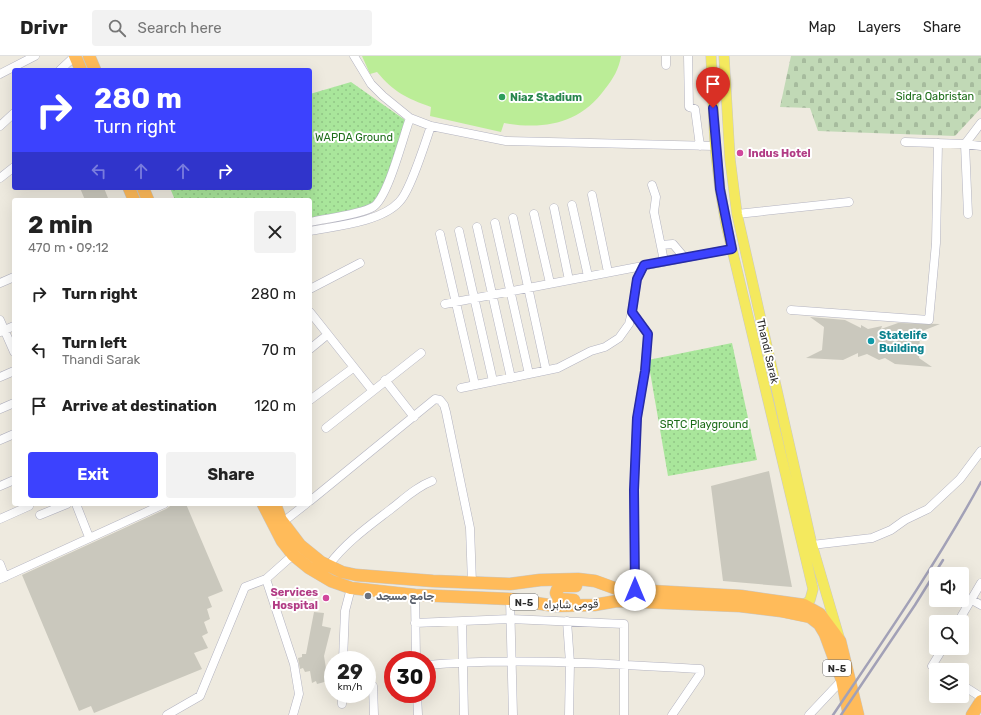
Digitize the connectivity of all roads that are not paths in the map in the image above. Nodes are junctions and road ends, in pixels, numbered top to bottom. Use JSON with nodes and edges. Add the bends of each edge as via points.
{"nodes":[{"id":1,"x":35,"y":56,"type":"edge"},
{"id":2,"x":75,"y":56,"type":"edge"},
{"id":3,"x":89,"y":56,"type":"edge"},
{"id":4,"x":354,"y":56,"type":"edge"},
{"id":5,"x":666,"y":56,"type":"edge"},
{"id":6,"x":688,"y":56,"type":"edge"},
{"id":7,"x":711,"y":56,"type":"edge"},
{"id":8,"x":724,"y":56,"type":"edge"},
{"id":9,"x":666,"y":65,"type":"dead end"},
{"id":10,"x":62,"y":68,"type":"edge"},
{"id":11,"x":80,"y":68,"type":"edge"},
{"id":12,"x":94,"y":68,"type":"edge"},
{"id":13,"x":0,"y":74,"type":"edge"},
{"id":14,"x":12,"y":114,"type":"edge"},
{"id":15,"x":410,"y":118,"type":"junction"},
{"id":16,"x":981,"y":123,"type":"edge"},
{"id":17,"x":0,"y":126,"type":"edge"},
{"id":18,"x":431,"y":126,"type":"junction"},
{"id":19,"x":905,"y":142,"type":"dead end"},
{"id":20,"x":938,"y":143,"type":"junction"},
{"id":21,"x":965,"y":144,"type":"junction"},
{"id":22,"x":700,"y":146,"type":"junction"},
{"id":23,"x":715,"y":146,"type":"junction"},
{"id":24,"x":981,"y":146,"type":"edge"},
{"id":25,"x":12,"y":169,"type":"edge"},
{"id":26,"x":0,"y":178,"type":"edge"},
{"id":27,"x":652,"y":185,"type":"dead end"},
{"id":28,"x":592,"y":195,"type":"dead end"},
{"id":29,"x":849,"y":202,"type":"dead end"},
{"id":30,"x":572,"y":205,"type":"dead end"},
{"id":31,"x":554,"y":208,"type":"dead end"},
{"id":32,"x":534,"y":214,"type":"dead end"},
{"id":33,"x":737,"y":214,"type":"junction"},
{"id":34,"x":968,"y":214,"type":"dead end"},
{"id":35,"x":513,"y":218,"type":"dead end"},
{"id":36,"x":312,"y":222,"type":"edge"},
{"id":37,"x":495,"y":223,"type":"dead end"},
{"id":38,"x":477,"y":227,"type":"dead end"},
{"id":39,"x":312,"y":231,"type":"edge"},
{"id":40,"x":459,"y":231,"type":"dead end"},
{"id":41,"x":440,"y":234,"type":"dead end"},
{"id":42,"x":661,"y":245,"type":"junction"},
{"id":43,"x":732,"y":249,"type":"junction"},
{"id":44,"x":684,"y":257,"type":"junction"},
{"id":45,"x":664,"y":261,"type":"junction"},
{"id":46,"x":360,"y":262,"type":"dead end"},
{"id":47,"x":644,"y":265,"type":"junction"},
{"id":48,"x":608,"y":272,"type":"junction"},
{"id":49,"x":588,"y":276,"type":"junction"},
{"id":50,"x":12,"y":278,"type":"edge"},
{"id":51,"x":569,"y":280,"type":"junction"},
{"id":52,"x":0,"y":283,"type":"edge"},
{"id":53,"x":550,"y":283,"type":"junction"},
{"id":54,"x":312,"y":288,"type":"edge"},
{"id":55,"x":527,"y":288,"type":"junction"},
{"id":56,"x":510,"y":291,"type":"junction"},
{"id":57,"x":492,"y":295,"type":"junction"},
{"id":58,"x":474,"y":298,"type":"junction"},
{"id":59,"x":455,"y":302,"type":"junction"},
{"id":60,"x":445,"y":304,"type":"dead end"},
{"id":61,"x":791,"y":310,"type":"dead end"},
{"id":62,"x":632,"y":312,"type":"junction"},
{"id":63,"x":312,"y":315,"type":"edge"},
{"id":64,"x":0,"y":320,"type":"edge"},
{"id":65,"x":12,"y":327,"type":"edge"},
{"id":66,"x":2,"y":331,"type":"edge"},
{"id":67,"x":327,"y":335,"type":"junction"},
{"id":68,"x":312,"y":347,"type":"edge"},
{"id":69,"x":12,"y":348,"type":"edge"},
{"id":70,"x":421,"y":352,"type":"dead end"},
{"id":71,"x":353,"y":368,"type":"junction"},
{"id":72,"x":546,"y":370,"type":"junction"},
{"id":73,"x":12,"y":372,"type":"edge"},
{"id":74,"x":529,"y":374,"type":"junction"},
{"id":75,"x":0,"y":377,"type":"edge"},
{"id":76,"x":511,"y":378,"type":"junction"},
{"id":77,"x":385,"y":380,"type":"junction"},
{"id":78,"x":493,"y":381,"type":"junction"},
{"id":79,"x":475,"y":385,"type":"junction"},
{"id":80,"x":461,"y":388,"type":"dead end"},
{"id":81,"x":372,"y":390,"type":"junction"},
{"id":82,"x":312,"y":399,"type":"edge"},
{"id":83,"x":12,"y":404,"type":"edge"},
{"id":84,"x":0,"y":409,"type":"edge"},
{"id":85,"x":414,"y":417,"type":"junction"},
{"id":86,"x":326,"y":428,"type":"dead end"},
{"id":87,"x":12,"y":435,"type":"edge"},
{"id":88,"x":0,"y":440,"type":"edge"},
{"id":89,"x":981,"y":451,"type":"edge"},
{"id":90,"x":12,"y":481,"type":"edge"},
{"id":91,"x":432,"y":481,"type":"dead end"},
{"id":92,"x":0,"y":486,"type":"edge"},
{"id":93,"x":312,"y":499,"type":"edge"},
{"id":94,"x":30,"y":506,"type":"dead end"},
{"id":95,"x":62,"y":506,"type":"edge"},
{"id":96,"x":77,"y":506,"type":"edge"},
{"id":97,"x":159,"y":506,"type":"edge"},
{"id":98,"x":264,"y":506,"type":"edge"},
{"id":99,"x":276,"y":506,"type":"edge"},
{"id":100,"x":303,"y":506,"type":"edge"},
{"id":101,"x":40,"y":515,"type":"dead end"},
{"id":102,"x":0,"y":519,"type":"edge"},
{"id":103,"x":283,"y":522,"type":"junction"},
{"id":104,"x":89,"y":537,"type":"junction"},
{"id":105,"x":812,"y":545,"type":"junction"},
{"id":106,"x":293,"y":555,"type":"junction"},
{"id":107,"x":0,"y":564,"type":"edge"},
{"id":108,"x":333,"y":567,"type":"junction"},
{"id":109,"x":3,"y":578,"type":"edge"},
{"id":110,"x":266,"y":578,"type":"junction"},
{"id":111,"x":331,"y":581,"type":"junction"},
{"id":112,"x":472,"y":583,"type":"junction"},
{"id":113,"x":981,"y":583,"type":"edge"},
{"id":114,"x":351,"y":588,"type":"junction"},
{"id":115,"x":617,"y":588,"type":"junction"},
{"id":116,"x":635,"y":590,"type":"junction"},
{"id":117,"x":415,"y":595,"type":"junction"},
{"id":118,"x":510,"y":599,"type":"junction"},
{"id":119,"x":972,"y":600,"type":"junction"},
{"id":120,"x":617,"y":601,"type":"junction"},
{"id":121,"x":804,"y":605,"type":"junction"},
{"id":122,"x":981,"y":605,"type":"edge"},
{"id":123,"x":962,"y":615,"type":"edge"},
{"id":124,"x":510,"y":619,"type":"junction"},
{"id":125,"x":462,"y":622,"type":"junction"},
{"id":126,"x":567,"y":622,"type":"junction"},
{"id":127,"x":415,"y":623,"type":"junction"},
{"id":128,"x":840,"y":641,"type":"junction"},
{"id":129,"x":343,"y":651,"type":"edge"},
{"id":130,"x":416,"y":651,"type":"edge"},
{"id":131,"x":462,"y":661,"type":"junction"},
{"id":132,"x":512,"y":662,"type":"junction"},
{"id":133,"x":570,"y":663,"type":"junction"},
{"id":134,"x":436,"y":664,"type":"edge"},
{"id":135,"x":622,"y":665,"type":"junction"},
{"id":136,"x":842,"y":680,"type":"junction"},
{"id":137,"x":969,"y":689,"type":"edge"},
{"id":138,"x":981,"y":697,"type":"edge"},
{"id":139,"x":981,"y":701,"type":"edge"},
{"id":140,"x":374,"y":703,"type":"edge"},
{"id":141,"x":417,"y":703,"type":"edge"},
{"id":142,"x":167,"y":715,"type":"edge"},
{"id":143,"x":293,"y":715,"type":"edge"},
{"id":144,"x":374,"y":715,"type":"edge"},
{"id":145,"x":418,"y":715,"type":"edge"},
{"id":146,"x":464,"y":715,"type":"edge"},
{"id":147,"x":512,"y":715,"type":"edge"},
{"id":148,"x":569,"y":715,"type":"edge"},
{"id":149,"x":624,"y":715,"type":"edge"},
{"id":150,"x":672,"y":715,"type":"edge"},
{"id":151,"x":809,"y":715,"type":"edge"},
{"id":152,"x":849,"y":715,"type":"edge"},
{"id":153,"x":858,"y":715,"type":"edge"},
{"id":154,"x":972,"y":715,"type":"edge"}],
"edges":[{"from":1,"to":13,"type":"street"},
{"from":2,"to":10,"type":"street"},
{"from":2,"to":11,"type":"highway"},
{"from":3,"to":12,"type":"highway"},
{"from":4,"to":15,"type":"street","via":[[371,84]]},
{"from":5,"to":9,"type":"street"},
{"from":6,"to":22,"type":"street","via":[[689,107],[695,108]]},
{"from":7,"to":23,"type":"main road","name":"Thandi Sarak"},
{"from":8,"to":33,"type":"main road","name":"Thandi Sarak","via":[[730,159]]},
{"from":14,"to":17,"type":"street"},
{"from":15,"to":18,"type":"street"},
{"from":15,"to":36,"type":"street","via":[[388,184],[378,202],[366,209]]},
{"from":16,"to":21,"type":"street"},
{"from":18,"to":22,"type":"street","via":[[506,141]]},
{"from":18,"to":39,"type":"street","via":[[408,188],[400,202],[379,215]]},
{"from":19,"to":20,"type":"street"},
{"from":20,"to":21,"type":"street"},
{"from":20,"to":61,"type":"street","via":[[936,243],[930,320]]},
{"from":21,"to":24,"type":"street"},
{"from":21,"to":34,"type":"street"},
{"from":22,"to":23,"type":"street"},
{"from":23,"to":43,"type":"main road","name":"Thandi Sarak","via":[[720,189]]},
{"from":25,"to":26,"type":"street"},
{"from":27,"to":42,"type":"street","via":[[656,198],[654,212]]},
{"from":28,"to":48,"type":"street"},
{"from":29,"to":33,"type":"street"},
{"from":30,"to":49,"type":"street"},
{"from":31,"to":51,"type":"street"},
{"from":32,"to":53,"type":"street"},
{"from":33,"to":105,"type":"main road","name":"Thandi Sarak"},
{"from":35,"to":55,"type":"street"},
{"from":37,"to":56,"type":"street"},
{"from":38,"to":57,"type":"street"},
{"from":40,"to":58,"type":"street"},
{"from":41,"to":59,"type":"street"},
{"from":42,"to":44,"type":"street","via":[[673,244]]},
{"from":42,"to":45,"type":"street"},
{"from":43,"to":44,"type":"street"},
{"from":43,"to":121,"type":"main road","name":"Thandi Sarak","via":[[813,589],[810,600]]},
{"from":44,"to":45,"type":"street"},
{"from":45,"to":47,"type":"street"},
{"from":46,"to":54,"type":"street"},
{"from":47,"to":48,"type":"street"},
{"from":47,"to":62,"type":"street","via":[[637,279]]},
{"from":48,"to":49,"type":"street"},
{"from":49,"to":51,"type":"street"},
{"from":50,"to":52,"type":"street"},
{"from":51,"to":53,"type":"street"},
{"from":53,"to":55,"type":"street"},
{"from":55,"to":56,"type":"street"},
{"from":55,"to":72,"type":"street"},
{"from":56,"to":57,"type":"street"},
{"from":56,"to":74,"type":"street"},
{"from":57,"to":58,"type":"street"},
{"from":57,"to":76,"type":"street"},
{"from":58,"to":59,"type":"street"},
{"from":58,"to":78,"type":"street"},
{"from":59,"to":60,"type":"street"},
{"from":59,"to":79,"type":"street"},
{"from":62,"to":72,"type":"street","via":[[629,324],[619,338],[558,368]]},
{"from":62,"to":116,"type":"street","via":[[648,334],[637,418],[634,490]]},
{"from":63,"to":67,"type":"street"},
{"from":64,"to":66,"type":"street"},
{"from":65,"to":66,"type":"street"},
{"from":66,"to":69,"type":"street"},
{"from":67,"to":68,"type":"street"},
{"from":67,"to":71,"type":"street"},
{"from":70,"to":77,"type":"street"},
{"from":71,"to":81,"type":"street"},
{"from":71,"to":82,"type":"street"},
{"from":72,"to":74,"type":"street"},
{"from":73,"to":75,"type":"street"},
{"from":74,"to":76,"type":"street"},
{"from":76,"to":78,"type":"street"},
{"from":77,"to":81,"type":"street"},
{"from":77,"to":85,"type":"street"},
{"from":78,"to":79,"type":"street"},
{"from":79,"to":80,"type":"street"},
{"from":81,"to":86,"type":"street"},
{"from":83,"to":84,"type":"street"},
{"from":85,"to":93,"type":"street"},
{"from":85,"to":112,"type":"street","via":[[435,399],[444,405],[470,522]]},
{"from":87,"to":88,"type":"street"},
{"from":89,"to":105,"type":"street","via":[[960,479],[928,510],[872,538]]},
{"from":90,"to":92,"type":"street"},
{"from":91,"to":108,"type":"street","via":[[418,488],[337,554]]},
{"from":94,"to":102,"type":"street"},
{"from":95,"to":101,"type":"street"},
{"from":96,"to":104,"type":"street"},
{"from":97,"to":104,"type":"street"},
{"from":98,"to":106,"type":"highway","name":"قومی شاہراہ","number":"N-5","via":[[282,541]]},
{"from":99,"to":103,"type":"highway","name":"قومی شاہراہ","number":"N-5"},
{"from":100,"to":103,"type":"street"},
{"from":103,"to":108,"type":"highway","name":"قومی شاہراہ","number":"N-5","via":[[300,545]]},
{"from":104,"to":109,"type":"street"},
{"from":105,"to":128,"type":"main road","name":"Thandi Sarak"},
{"from":106,"to":110,"type":"street"},
{"from":106,"to":111,"type":"highway","name":"قومی شاہراہ","number":"N-5"},
{"from":107,"to":109,"type":"street"},
{"from":108,"to":111,"type":"highway"},
{"from":108,"to":112,"type":"highway","name":"قومی شاہراہ","number":"N-5","via":[[356,575]]},
{"from":110,"to":142,"type":"street","via":[[245,587],[200,696]]},
{"from":110,"to":143,"type":"street","via":[[294,664],[299,694]]},
{"from":111,"to":114,"type":"highway","name":"قومی شاہراہ","number":"N-5"},
{"from":112,"to":115,"type":"highway","name":"قومی شاہراہ","number":"N-5","via":[[510,584],[560,578],[595,581]]},
{"from":113,"to":119,"type":"street"},
{"from":114,"to":117,"type":"highway","name":"قومی شاہراہ","number":"N-5"},
{"from":114,"to":129,"type":"street","via":[[345,611]]},
{"from":115,"to":116,"type":"highway","name":"قومی شاہراہ","number":"N-5"},
{"from":115,"to":120,"type":"highway","via":[[567,586],[556,593],[560,599],[567,600]]},
{"from":116,"to":121,"type":"highway","name":"قومی شاہراہ","number":"N-5","via":[[741,596]]},
{"from":117,"to":118,"type":"highway","name":"قومی شاہراہ","number":"N-5"},
{"from":117,"to":127,"type":"street"},
{"from":118,"to":120,"type":"highway","name":"قومی شاہراہ","number":"N-5","via":[[555,606],[594,605]]},
{"from":118,"to":124,"type":"street"},
{"from":119,"to":122,"type":"street"},
{"from":119,"to":123,"type":"street"},
{"from":120,"to":136,"type":"highway","name":"قومی شاہراہ","number":"N-5","via":[[740,606],[810,617],[819,624],[825,634]]},
{"from":121,"to":128,"type":"highway","name":"قومی شاہراہ","number":"N-5","via":[[820,614]]},
{"from":124,"to":125,"type":"street"},
{"from":124,"to":126,"type":"street"},
{"from":124,"to":132,"type":"street"},
{"from":125,"to":127,"type":"street"},
{"from":125,"to":131,"type":"street"},
{"from":126,"to":133,"type":"street"},
{"from":126,"to":135,"type":"street","via":[[624,624]]},
{"from":127,"to":130,"type":"street"},
{"from":128,"to":153,"type":"highway","name":"قومی شاہراہ","number":"N-5"},
{"from":131,"to":132,"type":"street"},
{"from":131,"to":134,"type":"street"},
{"from":131,"to":146,"type":"street"},
{"from":132,"to":133,"type":"street"},
{"from":132,"to":147,"type":"street"},
{"from":133,"to":135,"type":"street"},
{"from":133,"to":148,"type":"street"},
{"from":135,"to":149,"type":"street"},
{"from":135,"to":150,"type":"street","via":[[700,670],[700,674]]},
{"from":136,"to":151,"type":"street"},
{"from":136,"to":152,"type":"highway","name":"قومی شاہراہ","number":"N-5"},
{"from":137,"to":138,"type":"street"},
{"from":139,"to":154,"type":"highway"},
{"from":140,"to":144,"type":"street"},
{"from":141,"to":145,"type":"street"}]}
